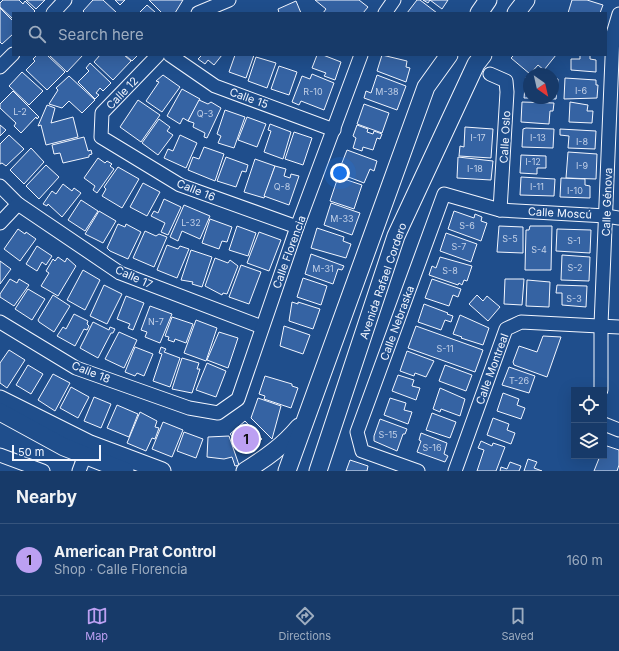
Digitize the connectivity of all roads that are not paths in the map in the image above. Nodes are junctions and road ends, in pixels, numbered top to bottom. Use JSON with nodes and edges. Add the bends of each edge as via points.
{"nodes":[{"id":1,"x":65,"y":0,"type":"edge"},
{"id":2,"x":229,"y":0,"type":"edge"},
{"id":3,"x":394,"y":0,"type":"edge"},
{"id":4,"x":488,"y":0,"type":"edge"},
{"id":5,"x":526,"y":0,"type":"edge"},
{"id":6,"x":54,"y":12,"type":"edge"},
{"id":7,"x":200,"y":12,"type":"edge"},
{"id":8,"x":386,"y":12,"type":"edge"},
{"id":9,"x":480,"y":12,"type":"edge"},
{"id":10,"x":517,"y":12,"type":"edge"},
{"id":11,"x":619,"y":14,"type":"edge"},
{"id":12,"x":12,"y":55,"type":"edge"},
{"id":13,"x":157,"y":56,"type":"edge"},
{"id":14,"x":171,"y":56,"type":"edge"},
{"id":15,"x":361,"y":56,"type":"edge"},
{"id":16,"x":448,"y":56,"type":"edge"},
{"id":17,"x":482,"y":56,"type":"edge"},
{"id":18,"x":0,"y":66,"type":"edge"},
{"id":19,"x":490,"y":74,"type":"dead end"},
{"id":20,"x":334,"y":130,"type":"junction"},
{"id":21,"x":101,"y":137,"type":"joint"},
{"id":22,"x":0,"y":186,"type":"edge"},
{"id":23,"x":18,"y":204,"type":"junction"},
{"id":24,"x":500,"y":210,"type":"junction"},
{"id":25,"x":606,"y":216,"type":"junction"},
{"id":26,"x":619,"y":218,"type":"edge"},
{"id":27,"x":0,"y":223,"type":"edge"},
{"id":28,"x":297,"y":227,"type":"junction"},
{"id":29,"x":0,"y":322,"type":"edge"},
{"id":30,"x":601,"y":325,"type":"junction"},
{"id":31,"x":262,"y":327,"type":"junction"},
{"id":32,"x":619,"y":327,"type":"edge"},
{"id":33,"x":601,"y":387,"type":"edge"},
{"id":34,"x":0,"y":399,"type":"edge"},
{"id":35,"x":189,"y":408,"type":"joint"},
{"id":36,"x":0,"y":412,"type":"edge"},
{"id":37,"x":304,"y":421,"type":"junction"},
{"id":38,"x":607,"y":425,"type":"edge"},
{"id":39,"x":619,"y":430,"type":"edge"},
{"id":40,"x":87,"y":449,"type":"junction"},
{"id":41,"x":0,"y":455,"type":"edge"},
{"id":42,"x":42,"y":471,"type":"edge"},
{"id":43,"x":79,"y":471,"type":"edge"},
{"id":44,"x":126,"y":471,"type":"edge"},
{"id":45,"x":162,"y":471,"type":"edge"},
{"id":46,"x":245,"y":471,"type":"edge"},
{"id":47,"x":287,"y":471,"type":"edge"},
{"id":48,"x":318,"y":471,"type":"edge"},
{"id":49,"x":418,"y":471,"type":"edge"},
{"id":50,"x":455,"y":471,"type":"edge"}],
"edges":[{"from":1,"to":6,"type":"street"},
{"from":2,"to":7,"type":"street"},
{"from":3,"to":8,"type":"street"},
{"from":4,"to":9,"type":"main road"},
{"from":5,"to":10,"type":"main road"},
{"from":11,"to":25,"type":"street","name":"Calle Génova","via":[[613,34]]},
{"from":12,"to":18,"type":"street"},
{"from":13,"to":21,"type":"street","name":"Calle 12","via":[[102,113]]},
{"from":14,"to":20,"type":"street","name":"Calle 15","via":[[215,86]]},
{"from":15,"to":20,"type":"street","name":"Calle Florencia"},
{"from":16,"to":37,"type":"main road","via":[[426,87]]},
{"from":17,"to":48,"type":"main road","name":"Avenida Rafael Cordero","via":[[476,64],[396,236]]},
{"from":19,"to":24,"type":"street","name":"Calle Oslo","via":[[506,81],[507,92]]},
{"from":20,"to":28,"type":"street","name":"Calle Florencia"},
{"from":21,"to":28,"type":"street","name":"Calle 16","via":[[180,185]]},
{"from":22,"to":23,"type":"street","name":"Calle 17"},
{"from":23,"to":27,"type":"street"},
{"from":23,"to":31,"type":"street","name":"Calle 17","via":[[120,272]]},
{"from":24,"to":25,"type":"street","name":"Calle Moscú"},
{"from":24,"to":49,"type":"street","name":"Calle Nebraska","via":[[444,194],[357,432],[362,452]]},
{"from":25,"to":26,"type":"street","name":"Calle Moscú"},
{"from":25,"to":30,"type":"street","name":"Calle Génova"},
{"from":28,"to":31,"type":"street","name":"Calle Florencia"},
{"from":29,"to":35,"type":"street","name":"Calle 18","via":[[76,368]]},
{"from":30,"to":32,"type":"street","name":"Calle Montreal"},
{"from":30,"to":33,"type":"street","name":"Calle Génova"},
{"from":30,"to":50,"type":"street","name":"Calle Montreal","via":[[522,322],[506,328]]},
{"from":31,"to":35,"type":"street","name":"Calle Florencia","via":[[238,399],[218,413]]},
{"from":34,"to":40,"type":"main road"},
{"from":36,"to":40,"type":"main road","via":[[64,447]]},
{"from":37,"to":46,"type":"main road","via":[[268,458]]},
{"from":37,"to":47,"type":"main road"},
{"from":38,"to":39,"type":"street"},
{"from":40,"to":43,"type":"street"},
{"from":40,"to":44,"type":"main road"},
{"from":40,"to":45,"type":"main road"},
{"from":41,"to":42,"type":"street"}]}
